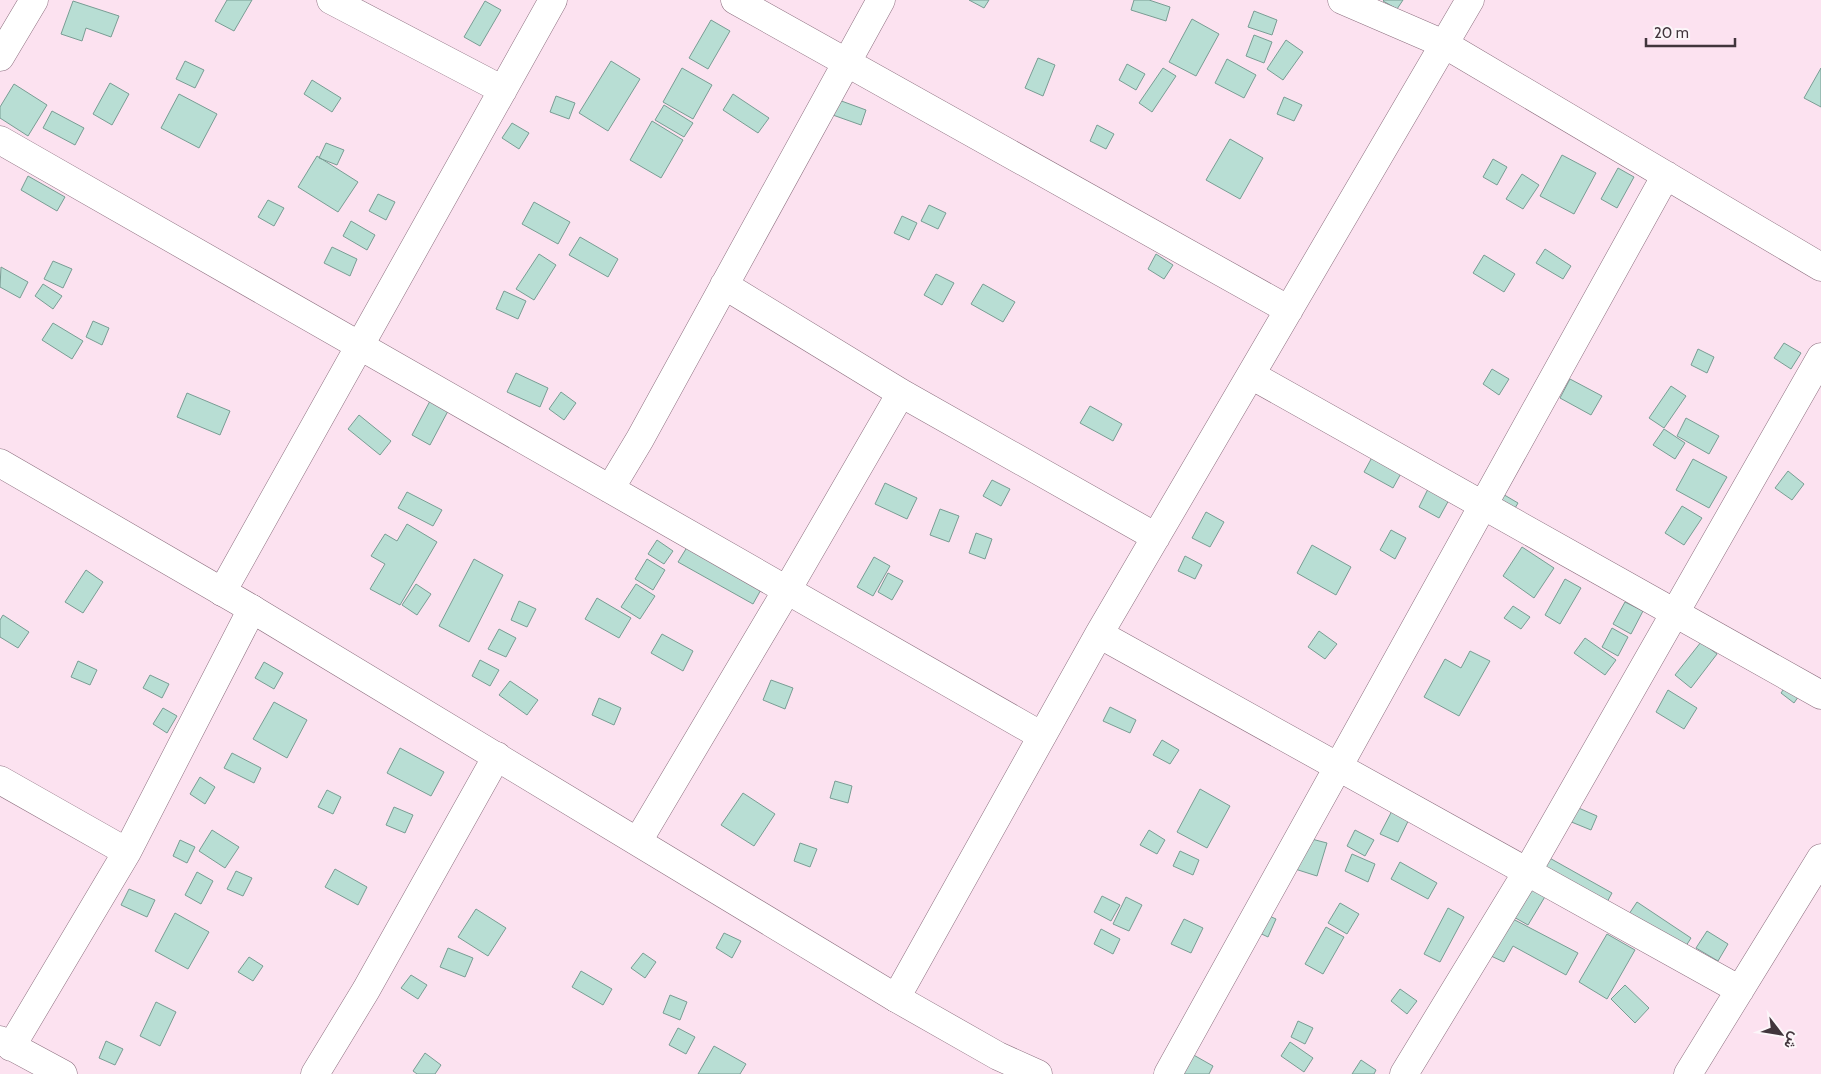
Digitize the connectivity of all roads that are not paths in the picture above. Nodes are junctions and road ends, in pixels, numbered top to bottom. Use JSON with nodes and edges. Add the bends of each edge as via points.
{"nodes":[{"id":1,"x":34,"y":0,"type":"edge"},
{"id":2,"x":331,"y":0,"type":"edge"},
{"id":3,"x":553,"y":0,"type":"edge"},
{"id":4,"x":735,"y":0,"type":"edge"},
{"id":5,"x":880,"y":0,"type":"edge"},
{"id":6,"x":1342,"y":0,"type":"edge"},
{"id":7,"x":1470,"y":0,"type":"edge"},
{"id":8,"x":1444,"y":44,"type":"junction"},
{"id":9,"x":0,"y":57,"type":"edge"},
{"id":10,"x":846,"y":62,"type":"junction"},
{"id":11,"x":502,"y":90,"type":"junction"},
{"id":12,"x":0,"y":140,"type":"edge"},
{"id":13,"x":1666,"y":175,"type":"junction"},
{"id":14,"x":1821,"y":267,"type":"edge"},
{"id":15,"x":724,"y":285,"type":"junction"},
{"id":16,"x":1290,"y":310,"type":"junction"},
{"id":17,"x":360,"y":346,"type":"junction"},
{"id":18,"x":1821,"y":357,"type":"edge"},
{"id":19,"x":1251,"y":375,"type":"junction"},
{"id":20,"x":902,"y":393,"type":"junction"},
{"id":21,"x":0,"y":463,"type":"edge"},
{"id":22,"x":610,"y":489,"type":"junction"},
{"id":23,"x":1483,"y":506,"type":"junction"},
{"id":24,"x":1156,"y":537,"type":"junction"},
{"id":25,"x":787,"y":590,"type":"junction"},
{"id":26,"x":222,"y":592,"type":"junction"},
{"id":27,"x":252,"y":609,"type":"junction"},
{"id":28,"x":1675,"y":613,"type":"junction"},
{"id":29,"x":1099,"y":634,"type":"junction"},
{"id":30,"x":1821,"y":695,"type":"edge"},
{"id":31,"x":1042,"y":736,"type":"junction"},
{"id":32,"x":497,"y":756,"type":"junction"},
{"id":33,"x":1338,"y":767,"type":"junction"},
{"id":34,"x":0,"y":780,"type":"edge"},
{"id":35,"x":638,"y":841,"type":"junction"},
{"id":36,"x":127,"y":852,"type":"junction"},
{"id":37,"x":1821,"y":858,"type":"edge"},
{"id":38,"x":1527,"y":872,"type":"junction"},
{"id":39,"x":1740,"y":990,"type":"junction"},
{"id":40,"x":896,"y":998,"type":"junction"},
{"id":41,"x":6,"y":1044,"type":"edge"},
{"id":42,"x":63,"y":1074,"type":"edge"},
{"id":43,"x":315,"y":1074,"type":"edge"},
{"id":44,"x":1038,"y":1074,"type":"edge"},
{"id":45,"x":1168,"y":1074,"type":"edge"},
{"id":46,"x":1404,"y":1074,"type":"edge"},
{"id":47,"x":1688,"y":1074,"type":"edge"}],
"edges":[{"from":1,"to":9,"type":"street"},
{"from":2,"to":11,"type":"street"},
{"from":3,"to":11,"type":"street"},
{"from":4,"to":10,"type":"street"},
{"from":5,"to":10,"type":"street"},
{"from":6,"to":8,"type":"street"},
{"from":7,"to":8,"type":"street"},
{"from":8,"to":13,"type":"street"},
{"from":8,"to":16,"type":"street"},
{"from":10,"to":15,"type":"street"},
{"from":10,"to":16,"type":"street"},
{"from":11,"to":17,"type":"street"},
{"from":12,"to":17,"type":"street"},
{"from":13,"to":14,"type":"street"},
{"from":13,"to":23,"type":"street"},
{"from":15,"to":20,"type":"street"},
{"from":15,"to":22,"type":"street"},
{"from":16,"to":19,"type":"street"},
{"from":17,"to":22,"type":"street"},
{"from":17,"to":26,"type":"street"},
{"from":18,"to":28,"type":"street"},
{"from":19,"to":23,"type":"street"},
{"from":19,"to":24,"type":"street"},
{"from":20,"to":24,"type":"street"},
{"from":20,"to":25,"type":"street"},
{"from":21,"to":26,"type":"street"},
{"from":22,"to":25,"type":"street"},
{"from":23,"to":28,"type":"street"},
{"from":23,"to":33,"type":"street"},
{"from":24,"to":29,"type":"street"},
{"from":25,"to":31,"type":"street"},
{"from":25,"to":35,"type":"street"},
{"from":26,"to":27,"type":"street"},
{"from":27,"to":32,"type":"street"},
{"from":27,"to":36,"type":"street"},
{"from":28,"to":30,"type":"street"},
{"from":28,"to":38,"type":"street"},
{"from":29,"to":31,"type":"street"},
{"from":29,"to":33,"type":"street"},
{"from":31,"to":40,"type":"street"},
{"from":32,"to":35,"type":"street"},
{"from":32,"to":43,"type":"street","via":[[366,990]]},
{"from":33,"to":38,"type":"street"},
{"from":33,"to":45,"type":"street"},
{"from":34,"to":36,"type":"street"},
{"from":35,"to":40,"type":"street"},
{"from":36,"to":41,"type":"street"},
{"from":37,"to":39,"type":"street"},
{"from":38,"to":39,"type":"street"},
{"from":38,"to":46,"type":"street"},
{"from":39,"to":47,"type":"street"},
{"from":40,"to":44,"type":"street","via":[[998,1056]]},
{"from":41,"to":42,"type":"street"}]}
